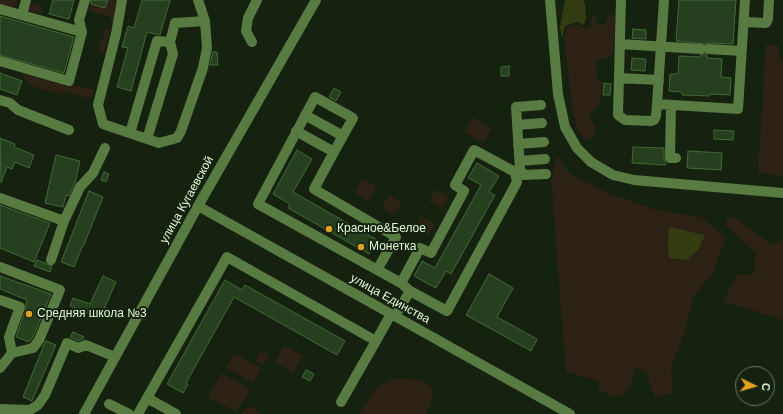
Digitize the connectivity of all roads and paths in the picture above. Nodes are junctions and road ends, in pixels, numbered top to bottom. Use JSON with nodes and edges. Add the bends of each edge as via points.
{"nodes":[{"id":1,"x":26,"y":0,"type":"edge"},
{"id":2,"x":85,"y":0,"type":"edge"},
{"id":3,"x":122,"y":0,"type":"edge"},
{"id":4,"x":198,"y":0,"type":"edge"},
{"id":5,"x":257,"y":0,"type":"edge"},
{"id":6,"x":316,"y":0,"type":"edge"},
{"id":7,"x":550,"y":0,"type":"edge"},
{"id":8,"x":621,"y":0,"type":"edge"},
{"id":9,"x":664,"y":0,"type":"edge"},
{"id":10,"x":745,"y":0,"type":"edge"},
{"id":11,"x":769,"y":0,"type":"edge"},
{"id":12,"x":0,"y":9,"type":"edge"},
{"id":13,"x":22,"y":15,"type":"junction"},
{"id":14,"x":205,"y":21,"type":"junction"},
{"id":15,"x":744,"y":22,"type":"junction"},
{"id":16,"x":82,"y":32,"type":"junction"},
{"id":17,"x":170,"y":42,"type":"junction"},
{"id":18,"x":252,"y":42,"type":"dead end"},
{"id":19,"x":620,"y":44,"type":"junction"},
{"id":20,"x":661,"y":46,"type":"junction"},
{"id":21,"x":742,"y":51,"type":"junction"},
{"id":22,"x":0,"y":61,"type":"edge"},
{"id":23,"x":619,"y":78,"type":"junction"},
{"id":24,"x":659,"y":80,"type":"junction"},
{"id":25,"x":0,"y":100,"type":"edge"},
{"id":26,"x":657,"y":104,"type":"junction"},
{"id":27,"x":541,"y":105,"type":"dead end"},
{"id":28,"x":671,"y":105,"type":"junction"},
{"id":29,"x":305,"y":115,"type":"junction"},
{"id":30,"x":542,"y":123,"type":"dead end"},
{"id":31,"x":517,"y":124,"type":"junction"},
{"id":32,"x":69,"y":130,"type":"dead end"},
{"id":33,"x":296,"y":131,"type":"junction"},
{"id":34,"x":130,"y":133,"type":"junction"},
{"id":35,"x":343,"y":136,"type":"junction"},
{"id":36,"x":147,"y":139,"type":"junction"},
{"id":37,"x":544,"y":142,"type":"dead end"},
{"id":38,"x":518,"y":144,"type":"junction"},
{"id":39,"x":105,"y":148,"type":"dead end"},
{"id":40,"x":334,"y":152,"type":"junction"},
{"id":41,"x":676,"y":158,"type":"dead end"},
{"id":42,"x":545,"y":159,"type":"dead end"},
{"id":43,"x":518,"y":167,"type":"junction"},
{"id":44,"x":546,"y":174,"type":"dead end"},
{"id":45,"x":783,"y":192,"type":"edge"},
{"id":46,"x":0,"y":198,"type":"edge"},
{"id":47,"x":198,"y":206,"type":"junction"},
{"id":48,"x":64,"y":221,"type":"junction"},
{"id":49,"x":51,"y":260,"type":"dead end"},
{"id":50,"x":0,"y":267,"type":"edge"},
{"id":51,"x":377,"y":270,"type":"junction"},
{"id":52,"x":401,"y":283,"type":"junction"},
{"id":53,"x":410,"y":291,"type":"junction"},
{"id":54,"x":0,"y":300,"type":"edge"},
{"id":55,"x":393,"y":315,"type":"junction"},
{"id":56,"x":376,"y":341,"type":"junction"},
{"id":57,"x":12,"y":353,"type":"junction"},
{"id":58,"x":115,"y":357,"type":"junction"},
{"id":59,"x":0,"y":368,"type":"edge"},
{"id":60,"x":147,"y":398,"type":"junction"},
{"id":61,"x":341,"y":402,"type":"dead end"},
{"id":62,"x":109,"y":404,"type":"dead end"},
{"id":63,"x":0,"y":410,"type":"edge"},
{"id":64,"x":84,"y":414,"type":"edge"},
{"id":65,"x":129,"y":414,"type":"edge"},
{"id":66,"x":138,"y":414,"type":"edge"},
{"id":67,"x":176,"y":414,"type":"edge"},
{"id":68,"x":570,"y":414,"type":"edge"}],
"edges":[{"from":1,"to":13,"type":"street"},
{"from":2,"to":16,"type":"street","via":[[79,20]]},
{"from":3,"to":34,"type":"street","via":[[98,105],[103,124]]},
{"from":4,"to":14,"type":"street"},
{"from":5,"to":18,"type":"street","via":[[248,18],[246,31]]},
{"from":6,"to":47,"type":"street","name":"улица Кугаевской"},
{"from":7,"to":45,"type":"street","via":[[558,94],[565,127],[577,148],[591,162],[613,175],[634,180]]},
{"from":8,"to":19,"type":"street"},
{"from":9,"to":20,"type":"street"},
{"from":10,"to":15,"type":"street"},
{"from":11,"to":15,"type":"street","via":[[766,23]]},
{"from":12,"to":13,"type":"street"},
{"from":13,"to":16,"type":"street"},
{"from":14,"to":17,"type":"street","via":[[175,23]]},
{"from":14,"to":36,"type":"street","via":[[207,48],[203,68],[181,131],[177,138],[160,143]]},
{"from":15,"to":21,"type":"street"},
{"from":16,"to":22,"type":"street","via":[[69,80]]},
{"from":17,"to":34,"type":"street","via":[[157,42]]},
{"from":17,"to":36,"type":"street","via":[[173,54]]},
{"from":19,"to":20,"type":"street"},
{"from":19,"to":23,"type":"street"},
{"from":20,"to":21,"type":"street"},
{"from":20,"to":24,"type":"street"},
{"from":21,"to":28,"type":"street","via":[[738,109]]},
{"from":23,"to":24,"type":"street"},
{"from":23,"to":26,"type":"street","via":[[617,110],[621,118],[654,120]]},
{"from":24,"to":26,"type":"street"},
{"from":25,"to":32,"type":"street"},
{"from":26,"to":28,"type":"street"},
{"from":27,"to":31,"type":"street","via":[[516,106]]},
{"from":28,"to":41,"type":"street","via":[[670,158]]},
{"from":29,"to":33,"type":"street"},
{"from":29,"to":35,"type":"street"},
{"from":29,"to":35,"type":"street","via":[[315,97],[322,100],[353,118]]},
{"from":30,"to":31,"type":"street"},
{"from":31,"to":38,"type":"street"},
{"from":33,"to":40,"type":"street"},
{"from":33,"to":51,"type":"street","via":[[258,204]]},
{"from":34,"to":36,"type":"street"},
{"from":35,"to":40,"type":"street"},
{"from":37,"to":38,"type":"street"},
{"from":38,"to":43,"type":"street"},
{"from":39,"to":48,"type":"street","via":[[93,173],[80,187]]},
{"from":40,"to":51,"type":"street","via":[[314,189],[396,237]]},
{"from":42,"to":43,"type":"street"},
{"from":43,"to":44,"type":"street","via":[[522,175]]},
{"from":43,"to":52,"type":"street","via":[[474,150],[455,186],[464,191],[430,253],[420,248]]},
{"from":43,"to":53,"type":"street","via":[[517,182],[447,311]]},
{"from":46,"to":48,"type":"street"},
{"from":47,"to":55,"type":"street","name":"улица Единства"},
{"from":47,"to":58,"type":"street","name":"улица Кугаевской"},
{"from":48,"to":49,"type":"street"},
{"from":50,"to":57,"type":"street","via":[[60,290],[39,340],[33,348]]},
{"from":51,"to":52,"type":"street"},
{"from":52,"to":53,"type":"street"},
{"from":53,"to":55,"type":"street"},
{"from":54,"to":57,"type":"street","via":[[20,307],[9,337]]},
{"from":55,"to":56,"type":"street"},
{"from":55,"to":68,"type":"street","name":"улица Единства"},
{"from":56,"to":60,"type":"street","via":[[227,257]]},
{"from":56,"to":61,"type":"street"},
{"from":57,"to":59,"type":"street"},
{"from":58,"to":63,"type":"street","via":[[86,345],[78,348],[67,343],[45,395],[38,405],[30,410]]},
{"from":58,"to":64,"type":"street","name":"улица Кугаевской"},
{"from":60,"to":66,"type":"street"},
{"from":60,"to":67,"type":"street"},
{"from":62,"to":65,"type":"street"}]}
